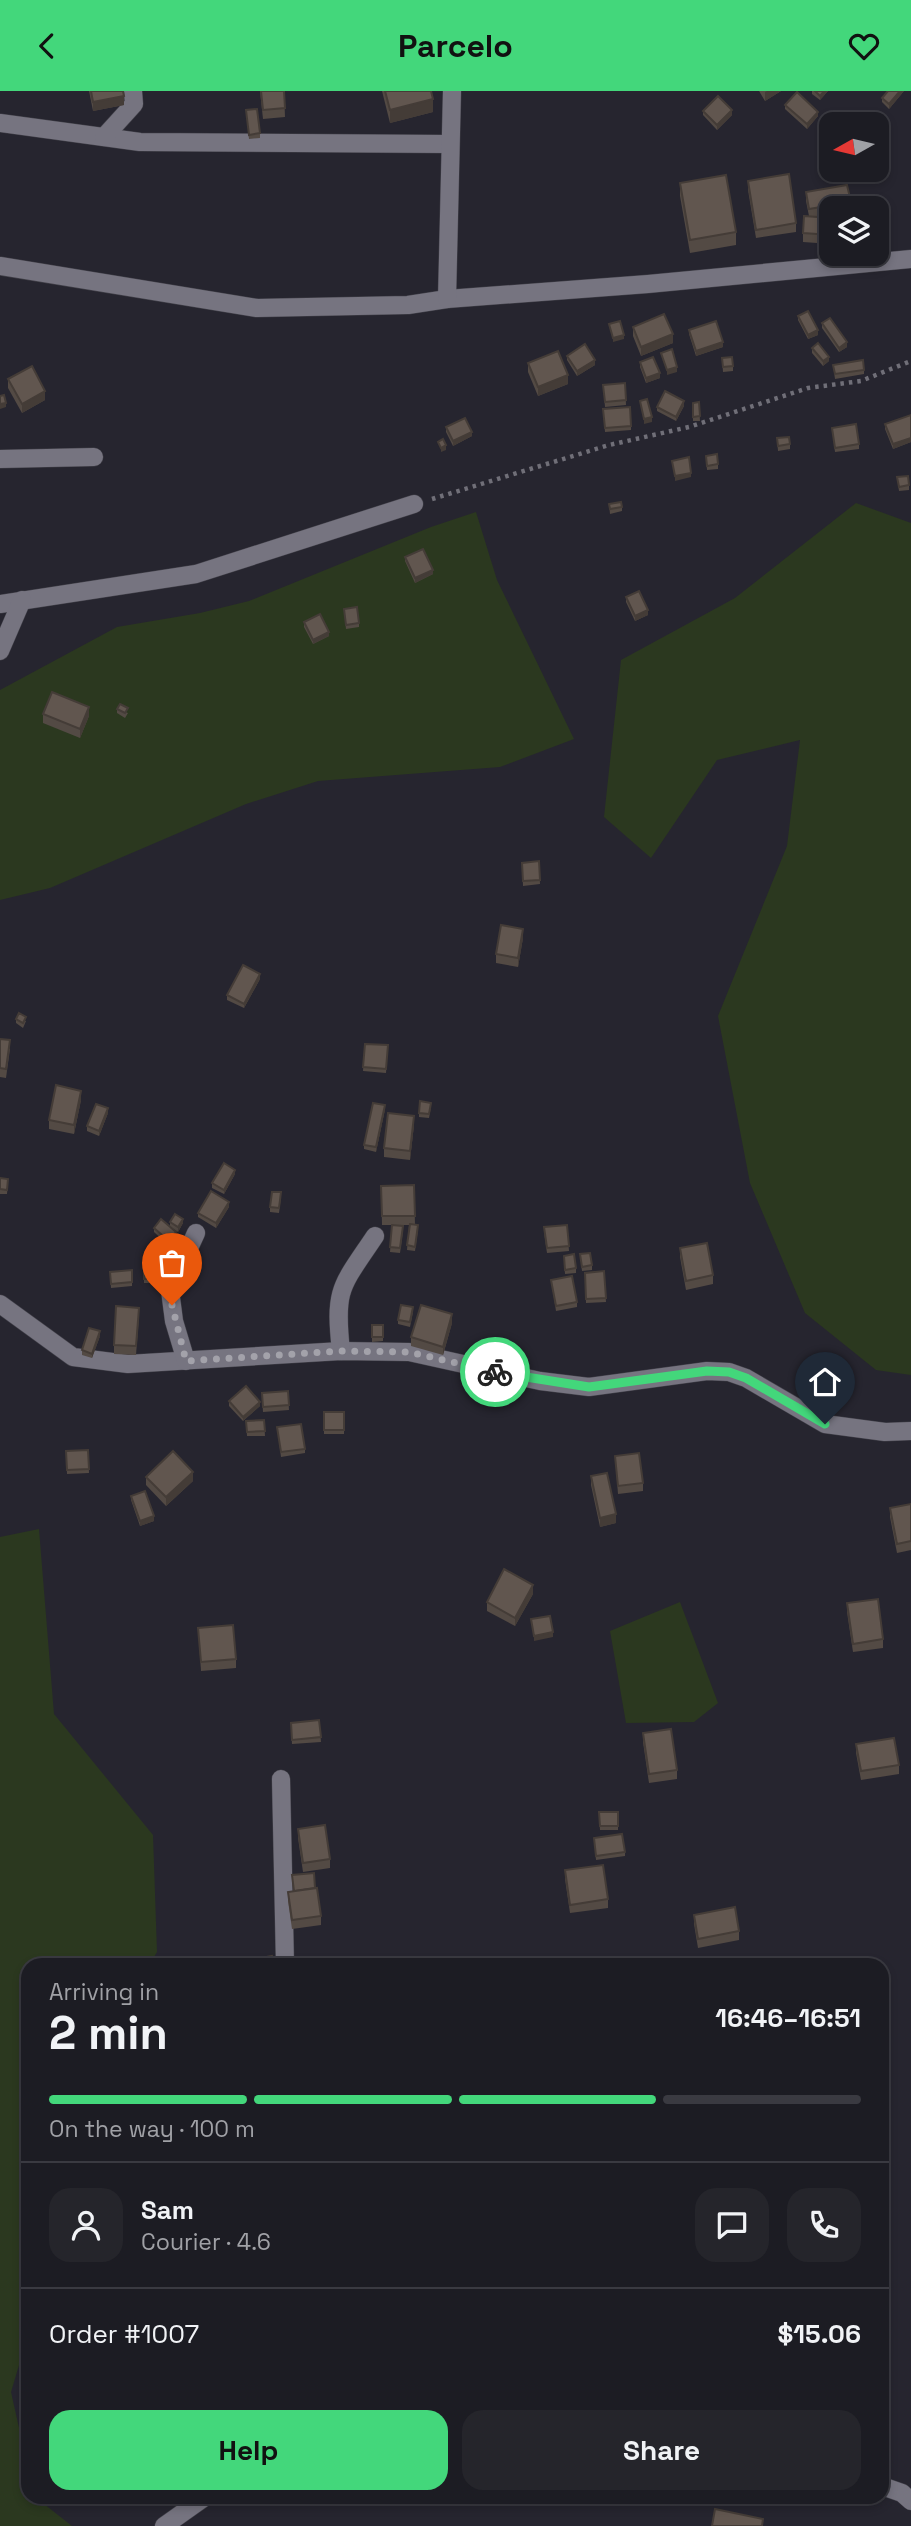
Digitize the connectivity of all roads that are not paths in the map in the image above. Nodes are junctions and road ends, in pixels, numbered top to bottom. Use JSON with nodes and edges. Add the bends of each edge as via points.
{"nodes":[{"id":1,"x":133,"y":91,"type":"edge"},
{"id":2,"x":452,"y":91,"type":"edge"},
{"id":3,"x":0,"y":123,"type":"edge"},
{"id":4,"x":104,"y":137,"type":"junction"},
{"id":5,"x":448,"y":144,"type":"junction"},
{"id":6,"x":911,"y":259,"type":"edge"},
{"id":7,"x":0,"y":266,"type":"edge"},
{"id":8,"x":447,"y":299,"type":"junction"},
{"id":9,"x":94,"y":457,"type":"dead end"},
{"id":10,"x":0,"y":459,"type":"edge"},
{"id":11,"x":414,"y":504,"type":"road end"},
{"id":12,"x":22,"y":600,"type":"junction"},
{"id":13,"x":0,"y":604,"type":"edge"},
{"id":14,"x":0,"y":651,"type":"edge"},
{"id":15,"x":196,"y":1233,"type":"dead end"},
{"id":16,"x":375,"y":1236,"type":"dead end"},
{"id":17,"x":0,"y":1304,"type":"edge"},
{"id":18,"x":341,"y":1351,"type":"junction"},
{"id":19,"x":186,"y":1361,"type":"junction"},
{"id":20,"x":911,"y":1431,"type":"edge"},
{"id":21,"x":281,"y":1779,"type":"dead end"},
{"id":22,"x":285,"y":1958,"type":"edge"},
{"id":23,"x":889,"y":2488,"type":"edge"},
{"id":24,"x":911,"y":2501,"type":"edge"},
{"id":25,"x":195,"y":2504,"type":"edge"},
{"id":26,"x":164,"y":2526,"type":"edge"}],
"edges":[{"from":1,"to":4,"type":"street","via":[[134,104]]},
{"from":2,"to":5,"type":"street"},
{"from":3,"to":4,"type":"street"},
{"from":4,"to":5,"type":"street","via":[[140,142]]},
{"from":5,"to":8,"type":"street"},
{"from":6,"to":8,"type":"street"},
{"from":7,"to":8,"type":"street","via":[[257,308],[408,305]]},
{"from":9,"to":10,"type":"street"},
{"from":11,"to":12,"type":"street","via":[[196,574]]},
{"from":12,"to":13,"type":"street"},
{"from":12,"to":14,"type":"street"},
{"from":15,"to":19,"type":"street","via":[[170,1290]]},
{"from":16,"to":18,"type":"street","via":[[342,1284],[336,1308]]},
{"from":17,"to":19,"type":"street","via":[[73,1357],[128,1364]]},
{"from":18,"to":19,"type":"street"},
{"from":18,"to":20,"type":"street","via":[[409,1352],[589,1387],[729,1372],[825,1424]]},
{"from":21,"to":22,"type":"street"},
{"from":23,"to":24,"type":"street"},
{"from":25,"to":26,"type":"street"}]}
